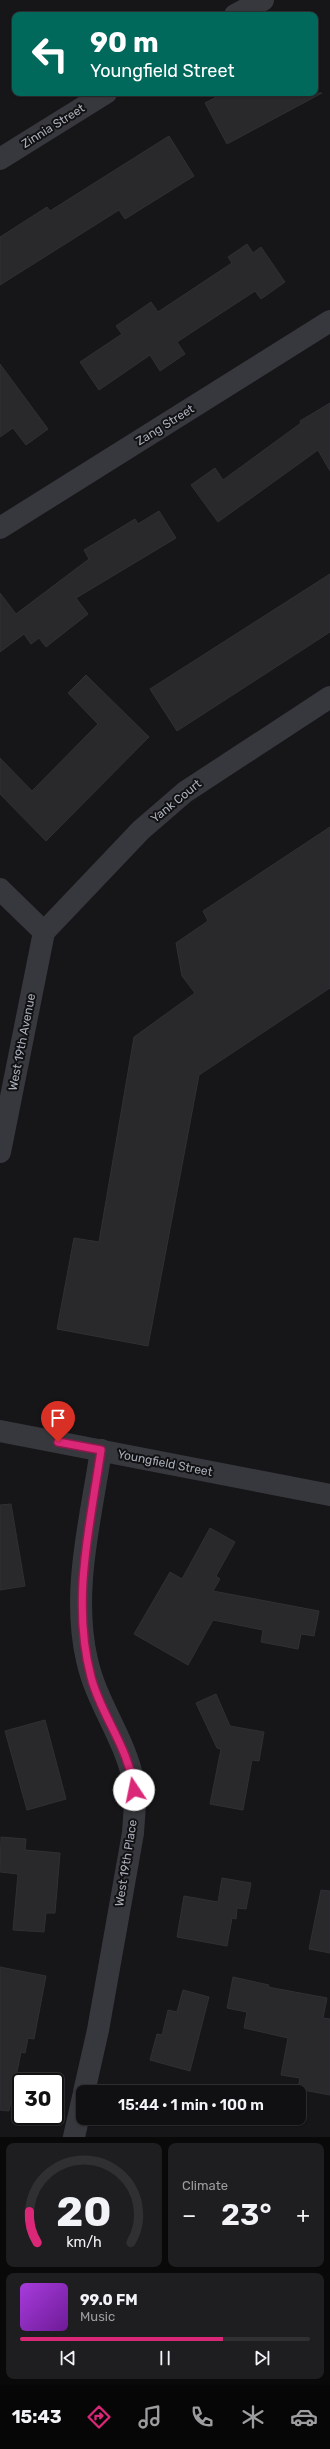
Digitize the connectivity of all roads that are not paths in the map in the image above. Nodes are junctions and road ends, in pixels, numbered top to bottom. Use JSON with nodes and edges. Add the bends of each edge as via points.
{"nodes":[{"id":1,"x":263,"y":0,"type":"edge"},
{"id":2,"x":241,"y":12,"type":"edge"},
{"id":3,"x":101,"y":96,"type":"edge"},
{"id":4,"x":0,"y":159,"type":"edge"},
{"id":5,"x":330,"y":321,"type":"edge"},
{"id":6,"x":0,"y":528,"type":"edge"},
{"id":7,"x":330,"y":697,"type":"edge"},
{"id":8,"x":0,"y":890,"type":"edge"},
{"id":9,"x":44,"y":932,"type":"junction"},
{"id":10,"x":0,"y":1152,"type":"edge"},
{"id":11,"x":0,"y":1431,"type":"edge"},
{"id":12,"x":101,"y":1450,"type":"junction"},
{"id":13,"x":330,"y":1495,"type":"edge"},
{"id":14,"x":86,"y":2085,"type":"edge"},
{"id":15,"x":77,"y":2125,"type":"edge"},
{"id":16,"x":74,"y":2137,"type":"edge"}],
"edges":[{"from":1,"to":2,"type":"street"},
{"from":3,"to":4,"type":"street","name":"Zinnia Street"},
{"from":5,"to":6,"type":"street","name":"Zang Street"},
{"from":7,"to":9,"type":"street","name":"Yank Court","via":[[185,792],[141,830]]},
{"from":8,"to":9,"type":"street"},
{"from":9,"to":10,"type":"street","name":"West 19th Avenue"},
{"from":11,"to":12,"type":"street","name":"Youngfield Street"},
{"from":12,"to":13,"type":"street","name":"Youngfield Street"},
{"from":12,"to":14,"type":"street","name":"West 19th Place","via":[[82,1580],[83,1640],[97,1694],[125,1754],[133,1779],[135,1801],[133,1833],[98,2030]]},
{"from":15,"to":16,"type":"street"}]}
